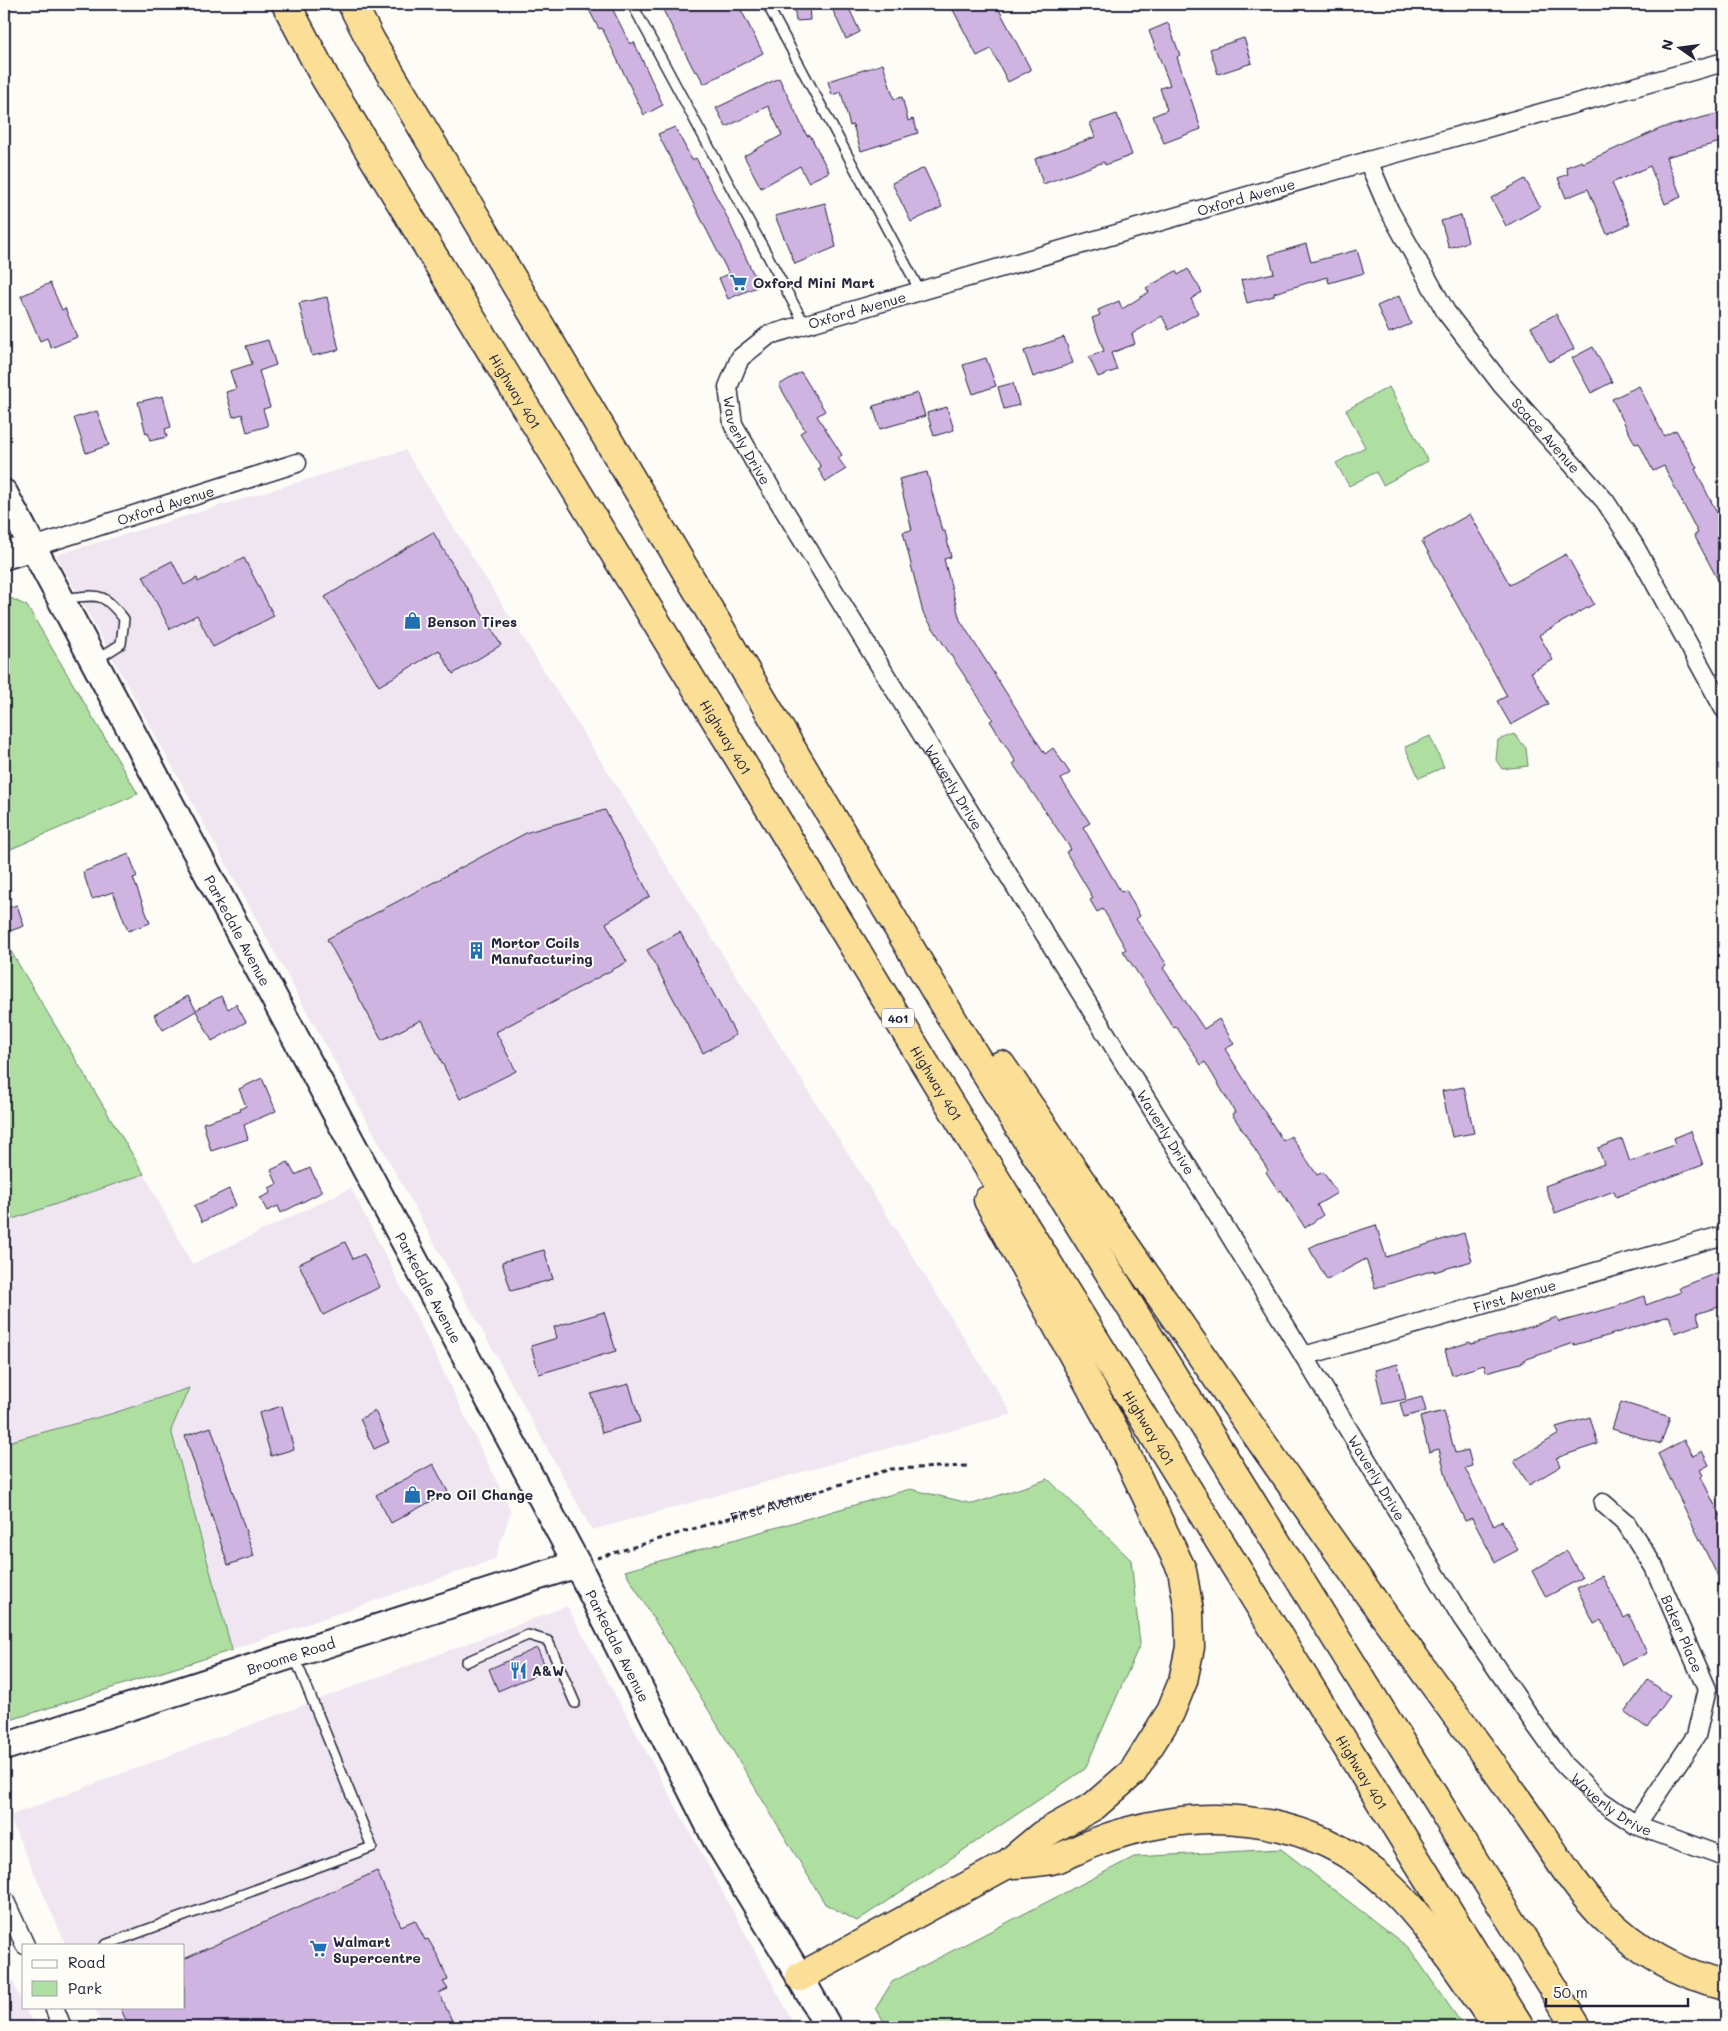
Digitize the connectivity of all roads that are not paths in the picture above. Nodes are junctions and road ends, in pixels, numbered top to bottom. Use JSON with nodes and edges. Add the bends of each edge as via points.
{"nodes":[{"id":1,"x":286,"y":4,"type":"edge"},
{"id":2,"x":352,"y":4,"type":"edge"},
{"id":3,"x":632,"y":4,"type":"edge"},
{"id":4,"x":767,"y":4,"type":"edge"},
{"id":5,"x":1724,"y":62,"type":"edge"},
{"id":6,"x":1368,"y":161,"type":"junction"},
{"id":7,"x":920,"y":291,"type":"junction"},
{"id":8,"x":805,"y":325,"type":"junction"},
{"id":9,"x":769,"y":335,"type":"joint"},
{"id":10,"x":297,"y":463,"type":"dead end"},
{"id":11,"x":4,"y":493,"type":"edge"},
{"id":12,"x":32,"y":547,"type":"junction"},
{"id":13,"x":4,"y":556,"type":"edge"},
{"id":14,"x":60,"y":598,"type":"junction"},
{"id":15,"x":94,"y":662,"type":"junction"},
{"id":16,"x":1724,"y":709,"type":"edge"},
{"id":17,"x":957,"y":1027,"type":"junction"},
{"id":18,"x":971,"y":1139,"type":"junction"},
{"id":19,"x":1724,"y":1235,"type":"edge"},
{"id":20,"x":1304,"y":1356,"type":"junction"},
{"id":21,"x":1603,"y":1503,"type":"dead end"},
{"id":22,"x":577,"y":1564,"type":"junction"},
{"id":23,"x":294,"y":1655,"type":"junction"},
{"id":24,"x":466,"y":1662,"type":"dead end"},
{"id":25,"x":575,"y":1703,"type":"dead end"},
{"id":26,"x":4,"y":1746,"type":"edge"},
{"id":27,"x":1636,"y":1825,"type":"junction"},
{"id":28,"x":1724,"y":1857,"type":"edge"},
{"id":29,"x":1006,"y":1864,"type":"junction"},
{"id":30,"x":4,"y":1899,"type":"edge"},
{"id":31,"x":25,"y":1944,"type":"edge"},
{"id":32,"x":108,"y":1944,"type":"edge"},
{"id":33,"x":800,"y":1977,"type":"junction"},
{"id":34,"x":1724,"y":1985,"type":"edge"},
{"id":35,"x":54,"y":2008,"type":"edge"},
{"id":36,"x":62,"y":2027,"type":"edge"},
{"id":37,"x":828,"y":2027,"type":"edge"},
{"id":38,"x":1497,"y":2027,"type":"edge"},
{"id":39,"x":1520,"y":2027,"type":"edge"},
{"id":40,"x":1577,"y":2027,"type":"edge"}],
"edges":[{"from":1,"to":18,"type":"highway","name":"Highway 401","number":"401","via":[[330,87]]},
{"from":2,"to":17,"type":"highway"},
{"from":3,"to":8,"type":"lane"},
{"from":4,"to":7,"type":"lane"},
{"from":5,"to":6,"type":"street","name":"Oxford Avenue"},
{"from":6,"to":7,"type":"street","name":"Oxford Avenue"},
{"from":6,"to":16,"type":"street","name":"Scace Avenue","via":[[1388,210],[1446,312],[1502,385],[1605,501],[1634,545]]},
{"from":7,"to":8,"type":"street","name":"Oxford Avenue"},
{"from":8,"to":9,"type":"street","name":"Oxford Avenue"},
{"from":9,"to":20,"type":"street","name":"Waverly Drive","via":[[740,358],[728,387],[734,424],[759,470]]},
{"from":10,"to":12,"type":"street","name":"Oxford Avenue"},
{"from":11,"to":12,"type":"main road","name":"Parkedale Avenue"},
{"from":12,"to":13,"type":"main road"},
{"from":12,"to":14,"type":"main road","name":"Parkedale Avenue"},
{"from":14,"to":15,"type":"main road","name":"Parkedale Avenue"},
{"from":14,"to":15,"type":"lane","via":[[101,596],[124,619],[121,644]]},
{"from":15,"to":22,"type":"main road","name":"Parkedale Avenue"},
{"from":17,"to":34,"type":"highway","via":[[1000,1063],[1364,1589],[1568,1873],[1629,1940],[1662,1961]]},
{"from":17,"to":40,"type":"highway"},
{"from":18,"to":29,"type":"highway","via":[[984,1192],[1118,1435],[1182,1570],[1190,1647],[1170,1713],[1132,1772],[1094,1806],[1042,1835]]},
{"from":18,"to":39,"type":"highway","name":"Highway 401","number":"401"},
{"from":19,"to":20,"type":"street","name":"First Avenue"},
{"from":20,"to":27,"type":"street","name":"Waverly Drive","via":[[1462,1618],[1532,1720],[1565,1766],[1600,1801]]},
{"from":21,"to":27,"type":"street","name":"Baker Place","via":[[1626,1523],[1654,1567],[1707,1689],[1696,1736]]},
{"from":22,"to":23,"type":"main road","name":"Broome Road"},
{"from":22,"to":33,"type":"main road","name":"Parkedale Avenue","via":[[716,1839]]},
{"from":23,"to":26,"type":"main road","name":"Broome Road"},
{"from":23,"to":32,"type":"lane","via":[[372,1847]]},
{"from":24,"to":25,"type":"lane","via":[[528,1635],[548,1641]]},
{"from":27,"to":28,"type":"street","name":"Waverly Drive"},
{"from":29,"to":33,"type":"highway"},
{"from":29,"to":38,"type":"highway","via":[[1052,1860],[1102,1840],[1164,1823],[1232,1820],[1274,1824],[1318,1839],[1363,1864],[1387,1884],[1451,1960]]},
{"from":30,"to":31,"type":"street"},
{"from":33,"to":37,"type":"main road","name":"Parkedale Avenue"},
{"from":35,"to":36,"type":"street"}]}
